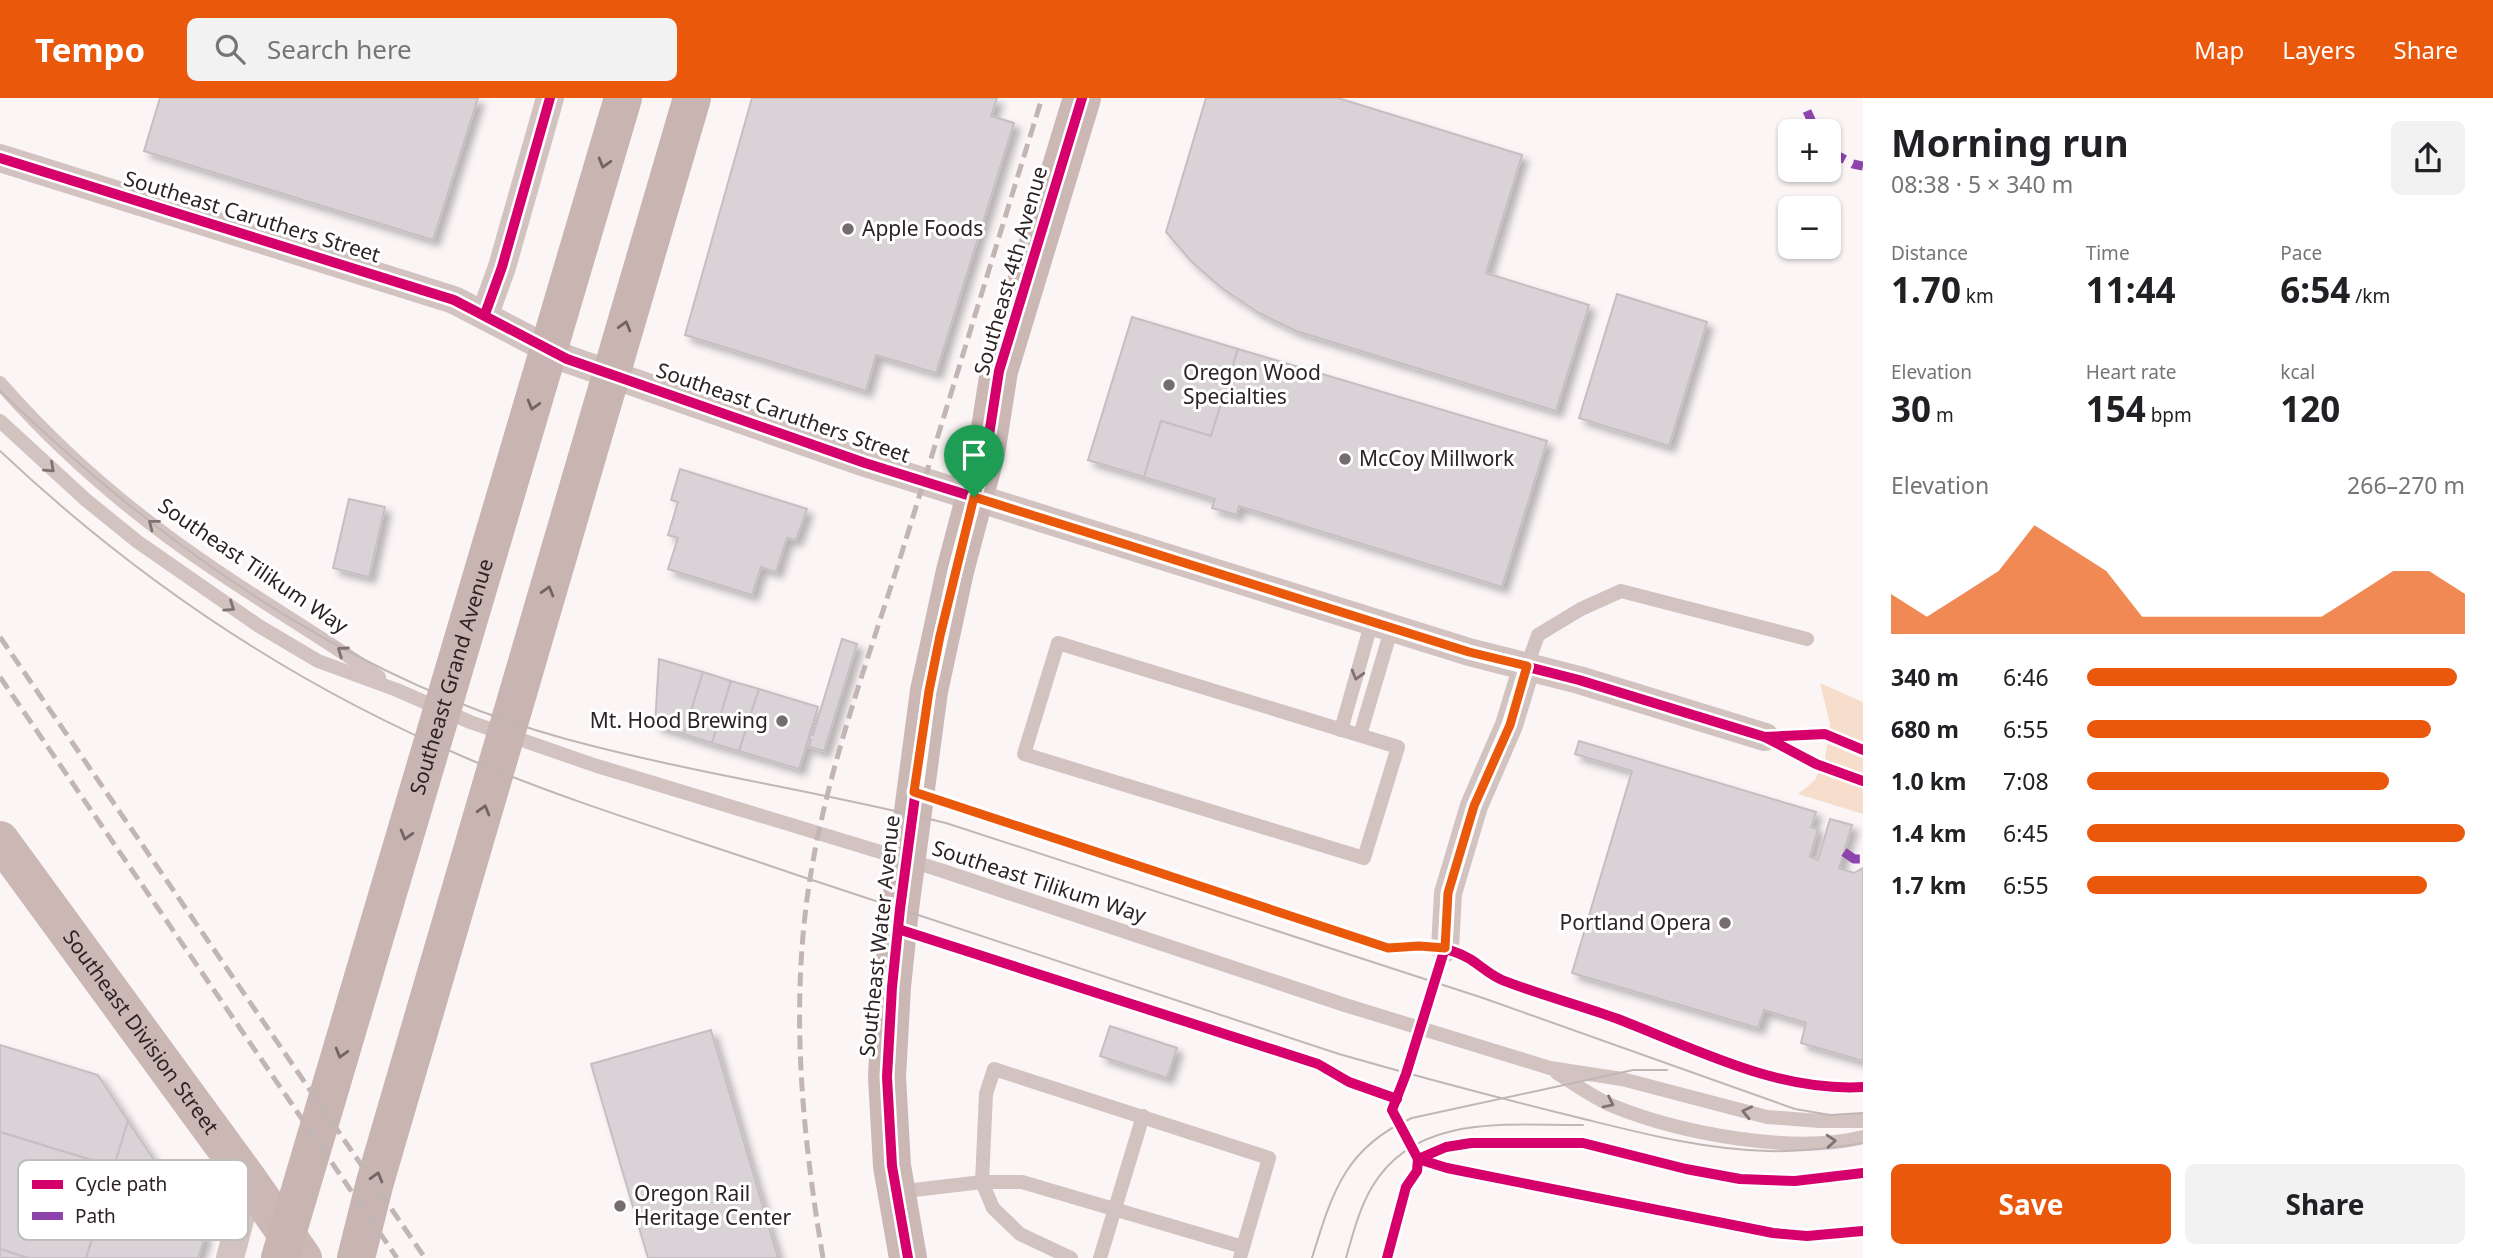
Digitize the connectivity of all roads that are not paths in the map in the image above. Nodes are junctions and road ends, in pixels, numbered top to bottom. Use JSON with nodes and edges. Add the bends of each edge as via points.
{"nodes":[{"id":1,"x":550,"y":98,"type":"edge"},
{"id":2,"x":624,"y":98,"type":"edge"},
{"id":3,"x":692,"y":98,"type":"edge"},
{"id":4,"x":1082,"y":98,"type":"edge"},
{"id":5,"x":0,"y":158,"type":"edge"},
{"id":6,"x":485,"y":314,"type":"junction"},
{"id":7,"x":0,"y":383,"type":"edge"},
{"id":8,"x":0,"y":421,"type":"edge"},
{"id":9,"x":974,"y":497,"type":"junction"},
{"id":10,"x":1382,"y":624,"type":"junction"},
{"id":11,"x":1807,"y":639,"type":"dead end"},
{"id":12,"x":1527,"y":666,"type":"junction"},
{"id":13,"x":397,"y":690,"type":"junction"},
{"id":14,"x":1341,"y":730,"type":"junction"},
{"id":15,"x":1360,"y":735,"type":"junction"},
{"id":16,"x":1765,"y":737,"type":"dead end"},
{"id":17,"x":0,"y":840,"type":"edge"},
{"id":18,"x":906,"y":860,"type":"junction"},
{"id":19,"x":1445,"y":948,"type":"dead end"},
{"id":20,"x":1550,"y":1068,"type":"junction"},
{"id":21,"x":1143,"y":1116,"type":"junction"},
{"id":22,"x":1863,"y":1121,"type":"edge"},
{"id":23,"x":1863,"y":1137,"type":"edge"},
{"id":24,"x":234,"y":1160,"type":"edge"},
{"id":25,"x":248,"y":1179,"type":"edge"},
{"id":26,"x":250,"y":1182,"type":"junction"},
{"id":27,"x":982,"y":1182,"type":"junction"},
{"id":28,"x":248,"y":1190,"type":"edge"},
{"id":29,"x":896,"y":1192,"type":"junction"},
{"id":30,"x":1116,"y":1208,"type":"junction"},
{"id":31,"x":235,"y":1240,"type":"edge"},
{"id":32,"x":1242,"y":1252,"type":"edge"},
{"id":33,"x":230,"y":1258,"type":"edge"},
{"id":34,"x":280,"y":1258,"type":"edge"},
{"id":35,"x":303,"y":1258,"type":"edge"},
{"id":36,"x":356,"y":1258,"type":"edge"},
{"id":37,"x":908,"y":1258,"type":"edge"},
{"id":38,"x":1072,"y":1258,"type":"edge"},
{"id":39,"x":1101,"y":1258,"type":"edge"}],
"edges":[{"from":1,"to":6,"type":"street"},
{"from":2,"to":34,"type":"highway","name":"Southeast Grand Avenue","one_way":true},
{"from":36,"to":3,"type":"highway","one_way":true},
{"from":4,"to":9,"type":"street","name":"Southeast 4th Avenue","via":[[999,371]]},
{"from":5,"to":6,"type":"street","name":"Southeast Caruthers Street","via":[[454,300]]},
{"from":6,"to":9,"type":"street","name":"Southeast Caruthers Street","via":[[567,359]]},
{"from":13,"to":7,"type":"lane","name":"Southeast Tilikum Way","one_way":true,"via":[[153,524],[51,438]]},
{"from":8,"to":13,"type":"lane","name":"Southeast Tilikum Way","one_way":true,"via":[[86,500],[198,586],[318,661]]},
{"from":9,"to":10,"type":"street","name":"Southeast Caruthers Street"},
{"from":9,"to":18,"type":"street","name":"Southeast Water Avenue","via":[[929,691]]},
{"from":10,"to":12,"type":"street","name":"Southeast Caruthers Street"},
{"from":10,"to":14,"type":"lane","one_way":true},
{"from":10,"to":15,"type":"lane"},
{"from":11,"to":12,"type":"lane","via":[[1621,591],[1538,635]]},
{"from":12,"to":16,"type":"street","name":"Southeast Caruthers Street"},
{"from":12,"to":19,"type":"street","via":[[1510,725],[1474,806],[1448,893]]},
{"from":13,"to":18,"type":"lane","name":"Southeast Tilikum Way","via":[[470,722],[594,765]]},
{"from":14,"to":15,"type":"lane"},
{"from":14,"to":15,"type":"lane","via":[[1058,643],[1024,754],[1364,858],[1398,747]]},
{"from":17,"to":24,"type":"street","name":"Southeast Division Street"},
{"from":18,"to":20,"type":"lane","name":"Southeast Tilikum Way"},
{"from":18,"to":29,"type":"street","name":"Southeast Water Avenue","via":[[887,1077]]},
{"from":22,"to":20,"type":"lane","name":"Southeast Tilikum Way","one_way":true,"via":[[1766,1116],[1622,1079]]},
{"from":20,"to":23,"type":"lane","name":"Southeast Tilikum Way","one_way":true,"via":[[1612,1106],[1726,1138],[1818,1142]]},
{"from":21,"to":27,"type":"lane","via":[[994,1069],[986,1094]]},
{"from":21,"to":30,"type":"lane"},
{"from":21,"to":32,"type":"lane","via":[[1269,1158]]},
{"from":25,"to":26,"type":"street","name":"Southeast Division Street"},
{"from":26,"to":28,"type":"street"},
{"from":26,"to":35,"type":"street","name":"Southeast Division Street"},
{"from":27,"to":29,"type":"lane"},
{"from":27,"to":30,"type":"lane","via":[[1022,1182]]},
{"from":27,"to":38,"type":"lane","via":[[993,1208],[1020,1234]]},
{"from":29,"to":37,"type":"street","name":"Southeast Water Avenue"},
{"from":30,"to":32,"type":"lane"},
{"from":30,"to":39,"type":"lane"},
{"from":31,"to":33,"type":"street"}]}
